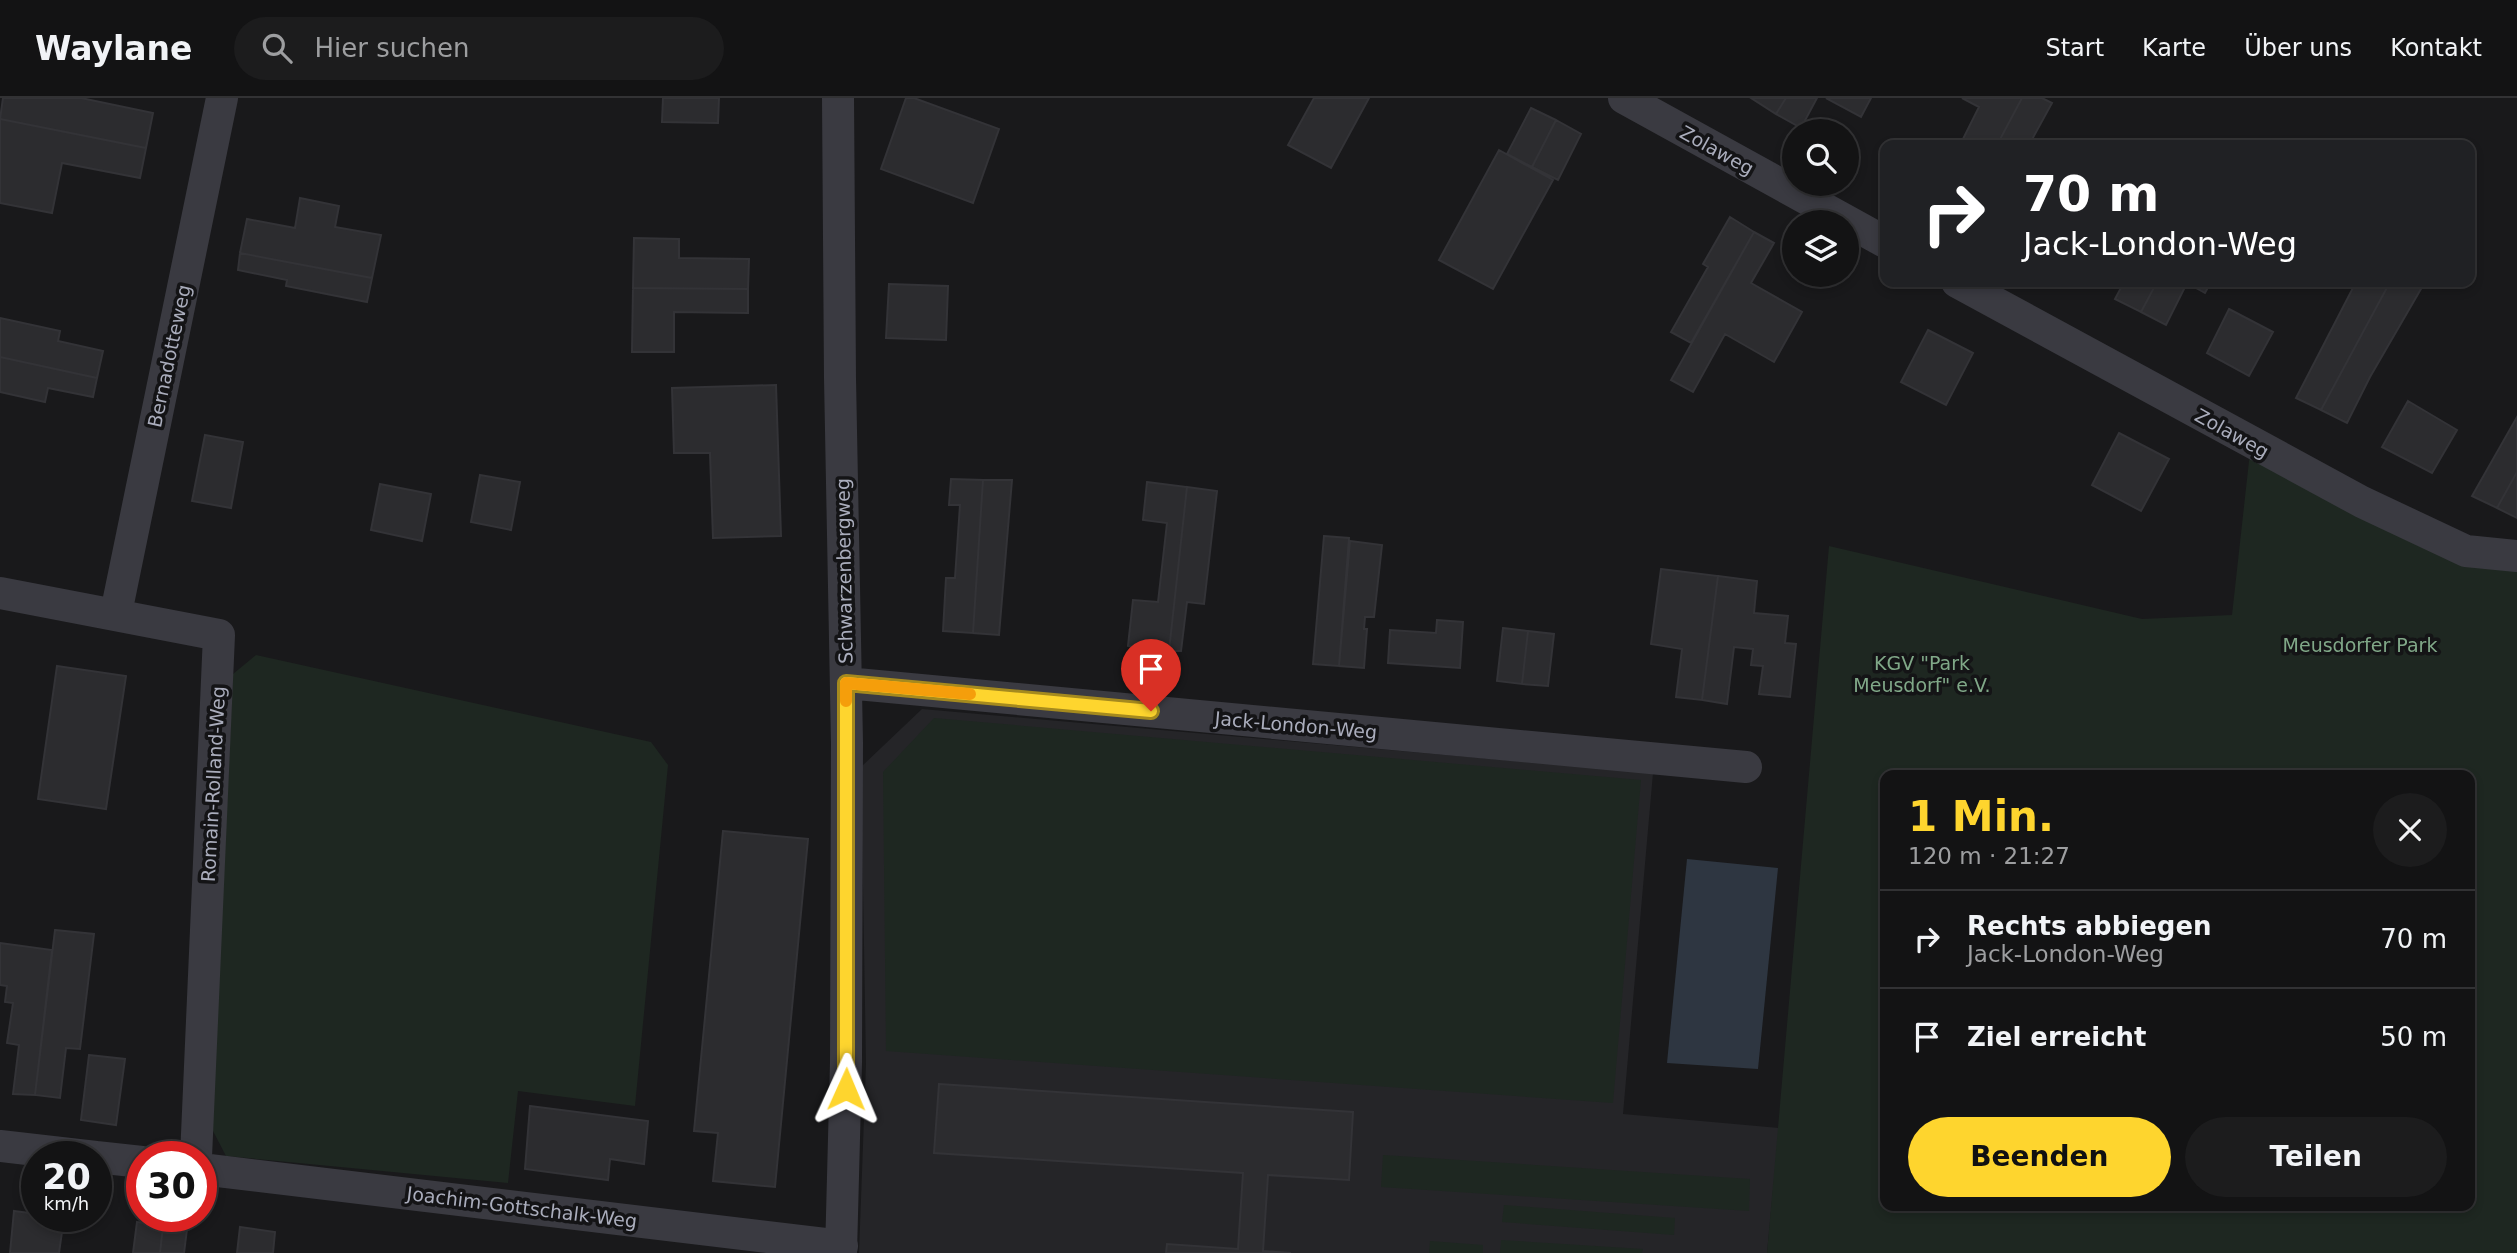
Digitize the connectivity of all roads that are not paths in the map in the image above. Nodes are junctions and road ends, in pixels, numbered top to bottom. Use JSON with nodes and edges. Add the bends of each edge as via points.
{"nodes":[{"id":1,"x":222,"y":98,"type":"edge"},
{"id":2,"x":838,"y":98,"type":"edge"},
{"id":3,"x":1624,"y":98,"type":"edge"},
{"id":4,"x":1880,"y":239,"type":"edge"},
{"id":5,"x":1966,"y":287,"type":"edge"},
{"id":6,"x":2517,"y":556,"type":"edge"},
{"id":7,"x":0,"y":593,"type":"edge"},
{"id":8,"x":116,"y":613,"type":"junction"},
{"id":9,"x":846,"y":683,"type":"junction"},
{"id":10,"x":1746,"y":767,"type":"dead end"},
{"id":11,"x":197,"y":1141,"type":"edge"},
{"id":12,"x":0,"y":1146,"type":"edge"},
{"id":13,"x":21,"y":1148,"type":"edge"},
{"id":14,"x":217,"y":1171,"type":"edge"},
{"id":15,"x":842,"y":1249,"type":"edge"}],
"edges":[{"from":1,"to":8,"type":"street","name":"Bernadotteweg"},
{"from":2,"to":9,"type":"street","name":"Schwarzenbergweg"},
{"from":3,"to":4,"type":"street","name":"Zolaweg"},
{"from":5,"to":6,"type":"street","name":"Zolaweg","via":[[2362,502],[2466,551]]},
{"from":7,"to":8,"type":"street","name":"Romain-Rolland-Weg"},
{"from":8,"to":11,"type":"street","name":"Romain-Rolland-Weg","via":[[219,635]]},
{"from":9,"to":10,"type":"street","name":"Jack-London-Weg"},
{"from":9,"to":15,"type":"street","name":"Schwarzenbergweg"},
{"from":12,"to":13,"type":"street"},
{"from":14,"to":15,"type":"street","name":"Joachim-Gottschalk-Weg"}]}
